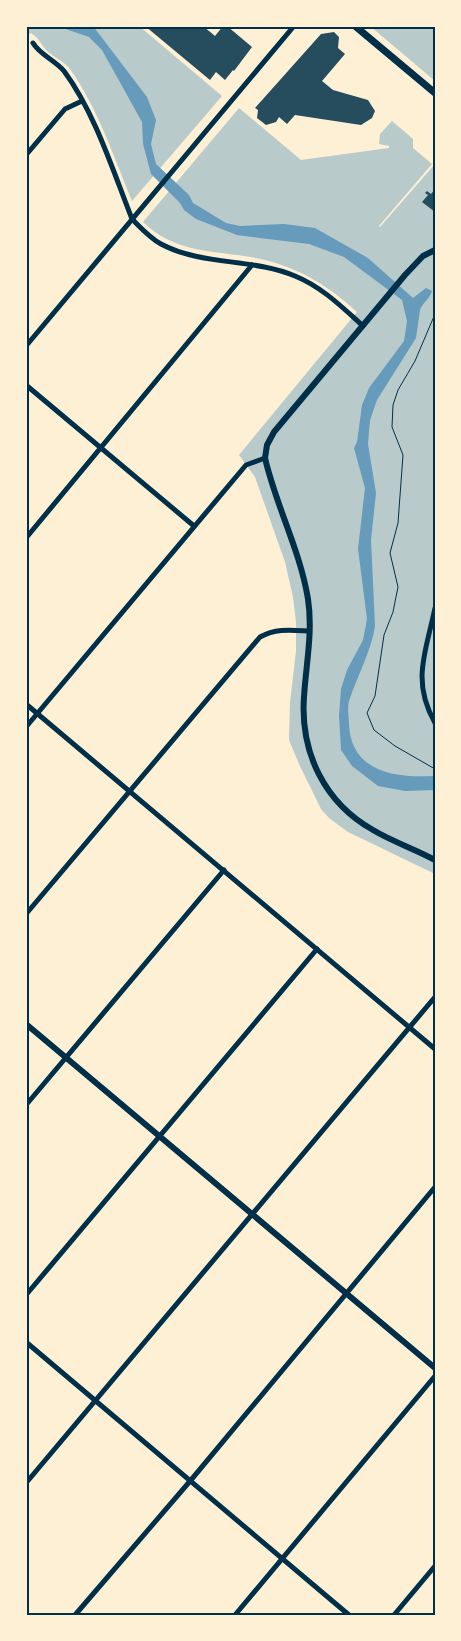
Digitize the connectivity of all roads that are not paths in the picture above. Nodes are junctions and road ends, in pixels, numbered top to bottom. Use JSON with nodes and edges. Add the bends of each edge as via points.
{"nodes":[{"id":1,"x":294,"y":26,"type":"edge"},
{"id":2,"x":355,"y":26,"type":"edge"},
{"id":3,"x":32,"y":43,"type":"dead end"},
{"id":4,"x":435,"y":93,"type":"edge"},
{"id":5,"x":82,"y":101,"type":"junction"},
{"id":6,"x":26,"y":155,"type":"edge"},
{"id":7,"x":132,"y":219,"type":"junction"},
{"id":8,"x":435,"y":250,"type":"edge"},
{"id":9,"x":252,"y":265,"type":"junction"},
{"id":10,"x":363,"y":326,"type":"junction"},
{"id":11,"x":26,"y":346,"type":"edge"},
{"id":12,"x":26,"y":385,"type":"edge"},
{"id":13,"x":102,"y":449,"type":"junction"},
{"id":14,"x":265,"y":458,"type":"junction"},
{"id":15,"x":194,"y":526,"type":"junction"},
{"id":16,"x":26,"y":538,"type":"edge"},
{"id":17,"x":435,"y":608,"type":"edge"},
{"id":18,"x":310,"y":631,"type":"junction"},
{"id":19,"x":26,"y":704,"type":"edge"},
{"id":20,"x":37,"y":714,"type":"junction"},
{"id":21,"x":435,"y":723,"type":"edge"},
{"id":22,"x":26,"y":727,"type":"edge"},
{"id":23,"x":130,"y":792,"type":"junction"},
{"id":24,"x":435,"y":860,"type":"edge"},
{"id":25,"x":224,"y":870,"type":"junction"},
{"id":26,"x":26,"y":914,"type":"edge"},
{"id":27,"x":317,"y":949,"type":"junction"},
{"id":28,"x":435,"y":997,"type":"edge"},
{"id":29,"x":26,"y":1024,"type":"edge"},
{"id":30,"x":409,"y":1027,"type":"junction"},
{"id":31,"x":435,"y":1049,"type":"edge"},
{"id":32,"x":66,"y":1057,"type":"junction"},
{"id":33,"x":26,"y":1105,"type":"edge"},
{"id":34,"x":159,"y":1135,"type":"junction"},
{"id":35,"x":435,"y":1187,"type":"edge"},
{"id":36,"x":252,"y":1213,"type":"junction"},
{"id":37,"x":345,"y":1292,"type":"junction"},
{"id":38,"x":26,"y":1295,"type":"edge"},
{"id":39,"x":26,"y":1342,"type":"edge"},
{"id":40,"x":435,"y":1368,"type":"edge"},
{"id":41,"x":435,"y":1376,"type":"edge"},
{"id":42,"x":94,"y":1400,"type":"junction"},
{"id":43,"x":191,"y":1480,"type":"junction"},
{"id":44,"x":26,"y":1483,"type":"edge"},
{"id":45,"x":283,"y":1558,"type":"junction"},
{"id":46,"x":435,"y":1566,"type":"edge"},
{"id":47,"x":76,"y":1615,"type":"edge"},
{"id":48,"x":235,"y":1615,"type":"edge"},
{"id":49,"x":349,"y":1615,"type":"edge"},
{"id":50,"x":394,"y":1615,"type":"edge"}],
"edges":[{"from":1,"to":7,"type":"street"},
{"from":2,"to":4,"type":"main road"},
{"from":3,"to":5,"type":"street","via":[[63,70]]},
{"from":5,"to":6,"type":"street","via":[[65,109]]},
{"from":5,"to":7,"type":"street"},
{"from":7,"to":9,"type":"street","via":[[160,244],[195,256]]},
{"from":7,"to":11,"type":"street"},
{"from":8,"to":10,"type":"street","via":[[423,256],[405,274]]},
{"from":9,"to":10,"type":"street","via":[[295,276],[315,286]]},
{"from":9,"to":13,"type":"street"},
{"from":10,"to":14,"type":"street","via":[[274,432],[266,445]]},
{"from":12,"to":13,"type":"street"},
{"from":13,"to":15,"type":"street"},
{"from":13,"to":16,"type":"street"},
{"from":14,"to":15,"type":"street","via":[[246,465]]},
{"from":14,"to":18,"type":"street","via":[[302,570]]},
{"from":15,"to":20,"type":"street"},
{"from":17,"to":21,"type":"street","via":[[421,680]]},
{"from":18,"to":23,"type":"street","via":[[280,630],[260,637]]},
{"from":18,"to":24,"type":"street","via":[[304,730],[312,762],[324,785],[360,822]]},
{"from":19,"to":20,"type":"street"},
{"from":20,"to":22,"type":"street"},
{"from":20,"to":23,"type":"street"},
{"from":23,"to":25,"type":"street"},
{"from":23,"to":26,"type":"street"},
{"from":25,"to":27,"type":"street"},
{"from":25,"to":32,"type":"street"},
{"from":27,"to":30,"type":"street"},
{"from":27,"to":34,"type":"street"},
{"from":28,"to":30,"type":"street"},
{"from":29,"to":32,"type":"street"},
{"from":30,"to":31,"type":"street"},
{"from":30,"to":36,"type":"street"},
{"from":32,"to":33,"type":"street"},
{"from":32,"to":34,"type":"street"},
{"from":34,"to":36,"type":"street"},
{"from":34,"to":38,"type":"street"},
{"from":35,"to":37,"type":"street"},
{"from":36,"to":37,"type":"street"},
{"from":36,"to":42,"type":"street"},
{"from":37,"to":40,"type":"street"},
{"from":37,"to":43,"type":"street"},
{"from":39,"to":42,"type":"street"},
{"from":41,"to":45,"type":"street"},
{"from":42,"to":43,"type":"street"},
{"from":42,"to":44,"type":"street"},
{"from":43,"to":45,"type":"street"},
{"from":43,"to":47,"type":"street"},
{"from":45,"to":48,"type":"street"},
{"from":45,"to":49,"type":"street"},
{"from":46,"to":50,"type":"street"}]}
